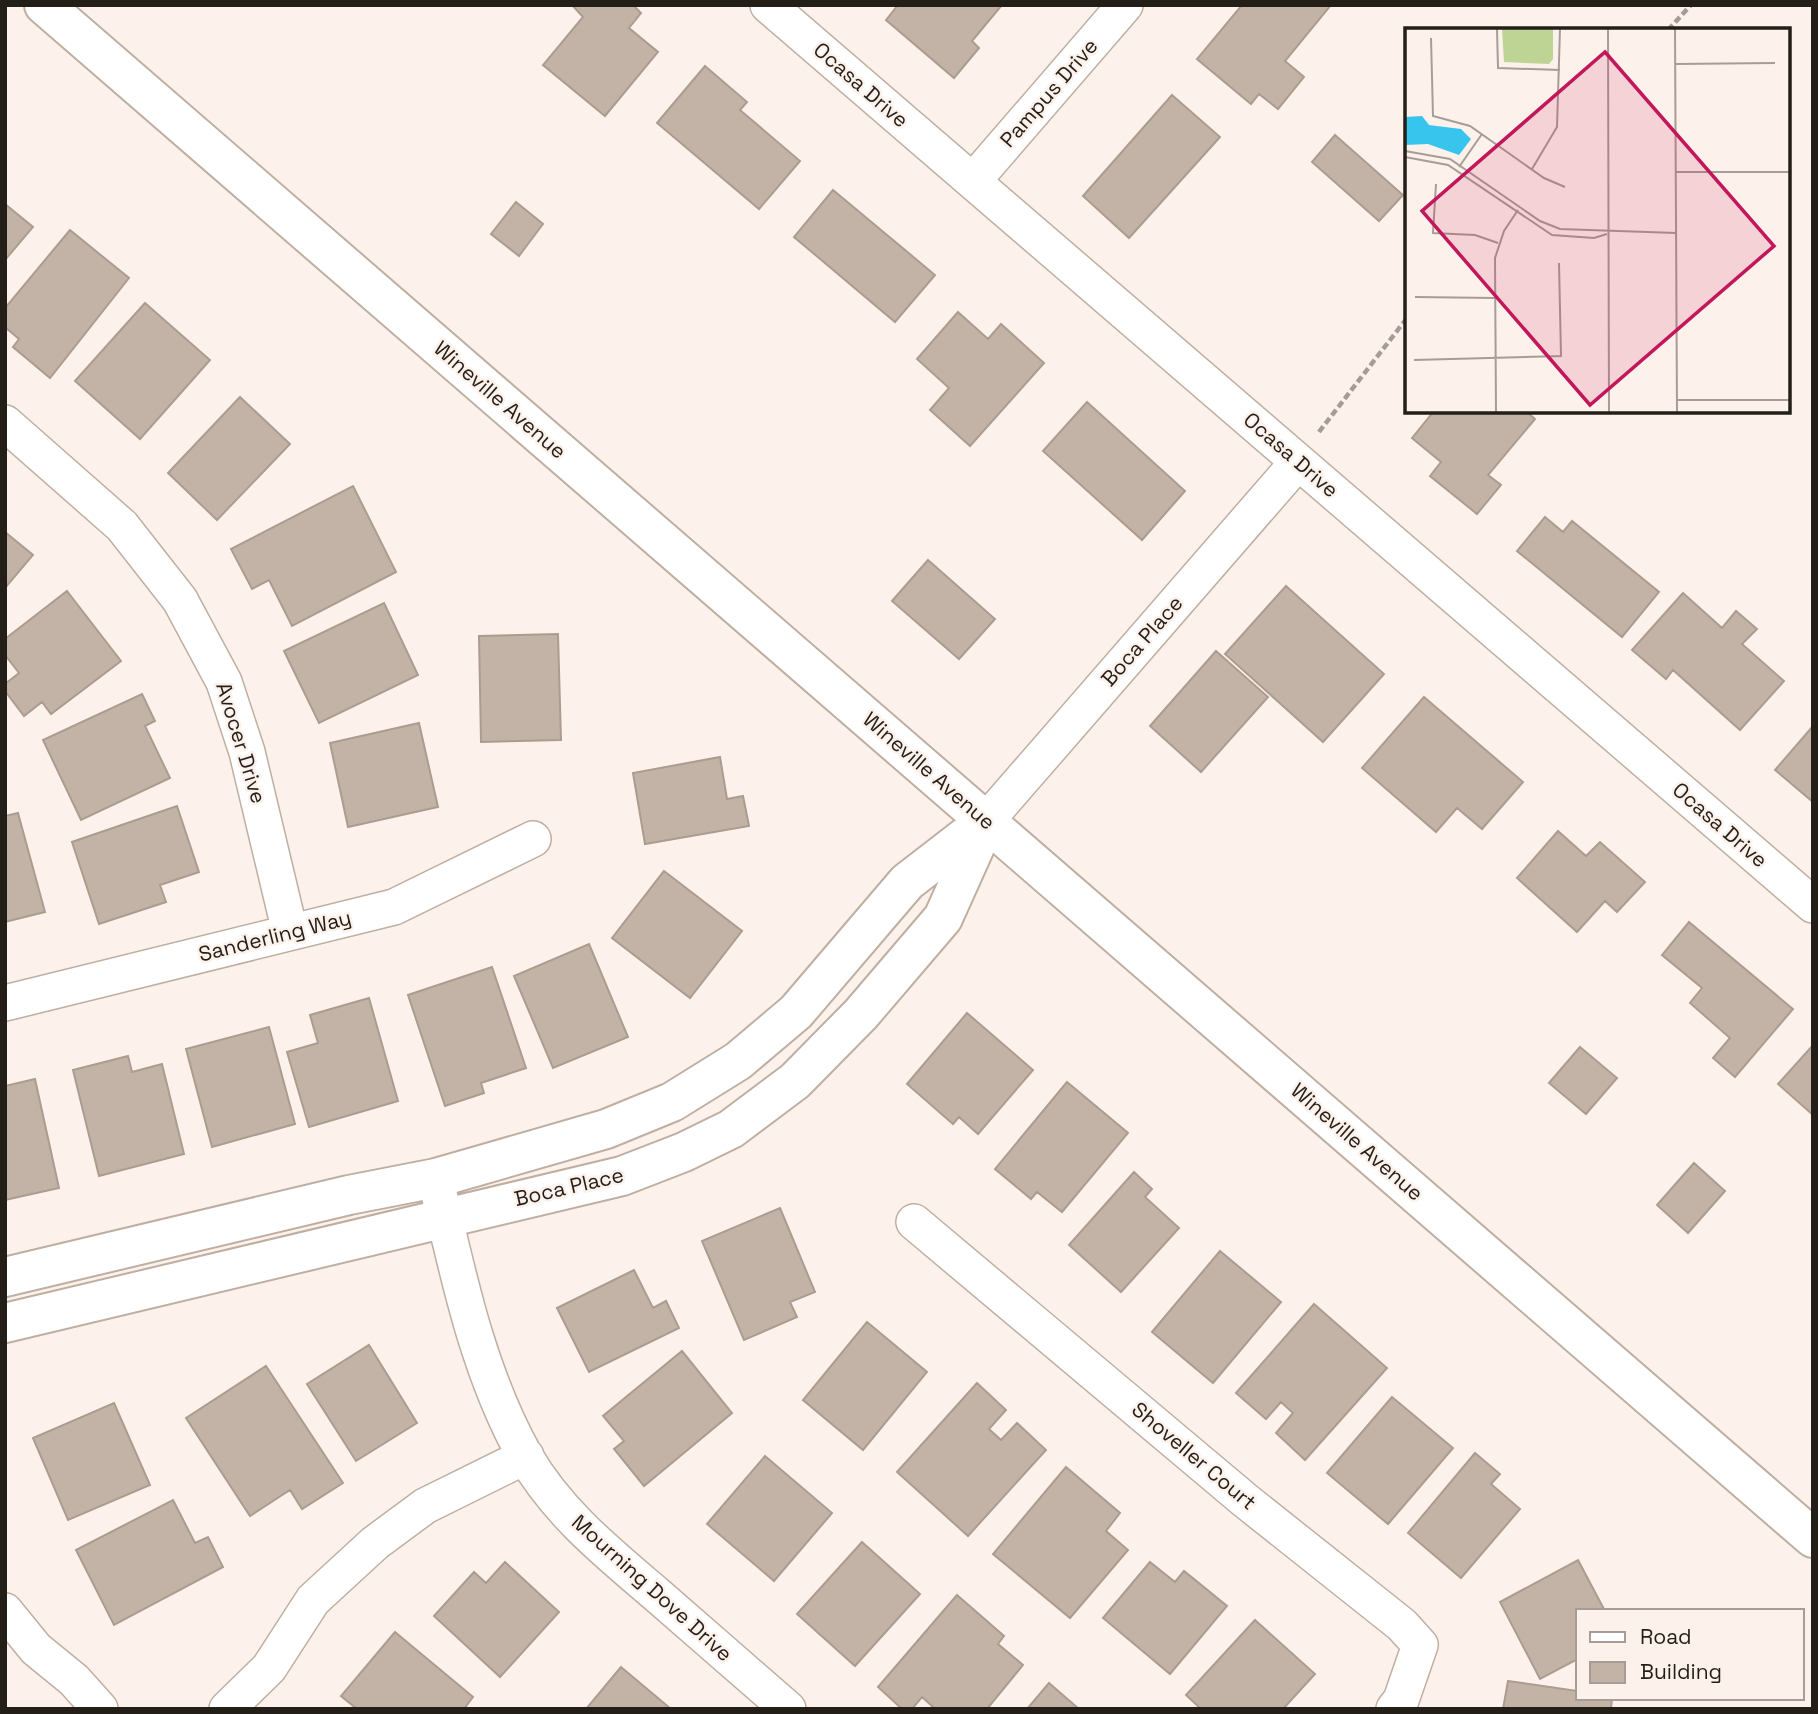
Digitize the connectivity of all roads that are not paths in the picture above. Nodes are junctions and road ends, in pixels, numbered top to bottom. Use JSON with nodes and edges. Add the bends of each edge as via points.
{"nodes":[{"id":1,"x":44,"y":5,"type":"edge"},
{"id":2,"x":768,"y":5,"type":"edge"},
{"id":3,"x":1125,"y":5,"type":"edge"},
{"id":4,"x":973,"y":181,"type":"junction"},
{"id":5,"x":5,"y":423,"type":"edge"},
{"id":6,"x":1298,"y":462,"type":"junction"},
{"id":7,"x":987,"y":820,"type":"junction"},
{"id":8,"x":533,"y":839,"type":"dead end"},
{"id":9,"x":1813,"y":905,"type":"edge"},
{"id":10,"x":290,"y":932,"type":"junction"},
{"id":11,"x":5,"y":1003,"type":"edge"},
{"id":12,"x":436,"y":1178,"type":"junction"},
{"id":13,"x":444,"y":1216,"type":"junction"},
{"id":14,"x":914,"y":1222,"type":"dead end"},
{"id":15,"x":5,"y":1278,"type":"edge"},
{"id":16,"x":5,"y":1323,"type":"edge"},
{"id":17,"x":526,"y":1456,"type":"junction"},
{"id":18,"x":1813,"y":1538,"type":"edge"},
{"id":19,"x":5,"y":1611,"type":"edge"},
{"id":20,"x":100,"y":1709,"type":"edge"},
{"id":21,"x":227,"y":1709,"type":"edge"},
{"id":22,"x":788,"y":1709,"type":"edge"},
{"id":23,"x":1394,"y":1709,"type":"edge"}],
"edges":[{"from":1,"to":7,"type":"main road","name":"Wineville Avenue"},
{"from":2,"to":4,"type":"street","name":"Ocasa Drive"},
{"from":3,"to":4,"type":"street","name":"Pampus Drive"},
{"from":4,"to":6,"type":"street","name":"Ocasa Drive"},
{"from":5,"to":10,"type":"street","name":"Avocer Drive","via":[[122,526],[180,600],[228,693],[247,752]]},
{"from":6,"to":7,"type":"street","name":"Boca Place"},
{"from":6,"to":9,"type":"street","name":"Ocasa Drive"},
{"from":7,"to":12,"type":"main road","name":"Boca Place","via":[[907,882],[796,1012],[738,1061],[672,1102],[606,1129]]},
{"from":7,"to":13,"type":"main road","name":"Boca Place","via":[[943,918],[861,1014],[795,1081],[731,1129],[622,1176]]},
{"from":7,"to":18,"type":"main road","name":"Wineville Avenue"},
{"from":8,"to":10,"type":"street","name":"Sanderling Way","via":[[394,907]]},
{"from":10,"to":11,"type":"street","name":"Sanderling Way"},
{"from":12,"to":13,"type":"street","name":"Mourning Dove Drive"},
{"from":12,"to":15,"type":"main road","name":"Boca Place"},
{"from":13,"to":16,"type":"main road","name":"Boca Place"},
{"from":13,"to":17,"type":"street","name":"Mourning Dove Drive","via":[[486,1368]]},
{"from":14,"to":23,"type":"street","name":"Shoveller Court","via":[[1246,1501],[1402,1625],[1420,1645]]},
{"from":17,"to":21,"type":"street","via":[[425,1506],[375,1543],[313,1600],[269,1668]]},
{"from":17,"to":22,"type":"street","name":"Mourning Dove Drive","via":[[591,1538]]},
{"from":19,"to":20,"type":"street"}]}
